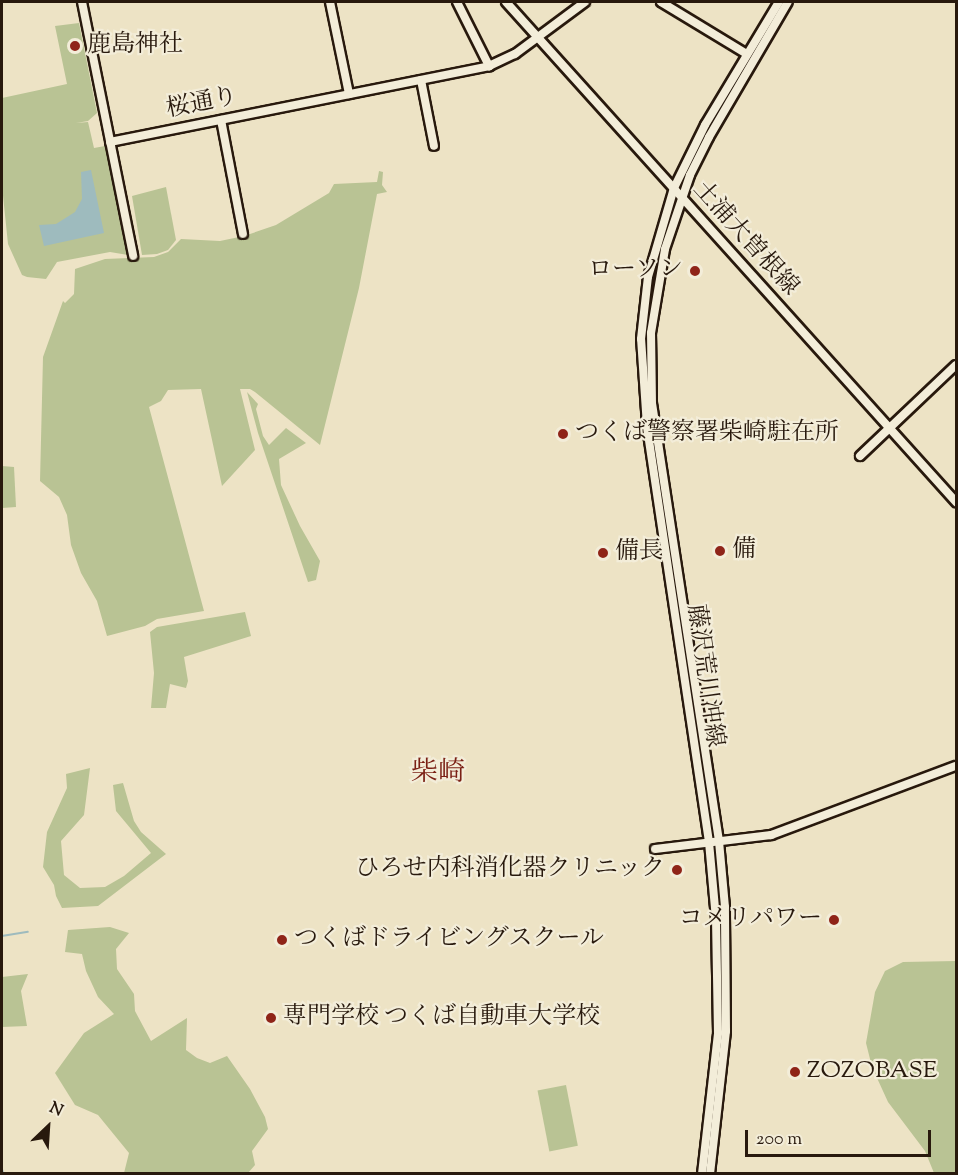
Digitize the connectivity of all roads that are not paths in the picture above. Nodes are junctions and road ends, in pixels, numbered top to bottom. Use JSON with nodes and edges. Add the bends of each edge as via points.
{"nodes":[{"id":1,"x":82,"y":2,"type":"edge"},
{"id":2,"x":330,"y":2,"type":"edge"},
{"id":3,"x":457,"y":2,"type":"edge"},
{"id":4,"x":506,"y":2,"type":"edge"},
{"id":5,"x":585,"y":2,"type":"edge"},
{"id":6,"x":661,"y":2,"type":"edge"},
{"id":7,"x":779,"y":2,"type":"edge"},
{"id":8,"x":788,"y":2,"type":"edge"},
{"id":9,"x":538,"y":37,"type":"junction"},
{"id":10,"x":747,"y":54,"type":"junction"},
{"id":11,"x":489,"y":66,"type":"junction"},
{"id":12,"x":421,"y":80,"type":"junction"},
{"id":13,"x":349,"y":94,"type":"junction"},
{"id":14,"x":221,"y":120,"type":"junction"},
{"id":15,"x":110,"y":142,"type":"junction"},
{"id":16,"x":434,"y":146,"type":"dead end"},
{"id":17,"x":674,"y":188,"type":"junction"},
{"id":18,"x":682,"y":196,"type":"junction"},
{"id":19,"x":243,"y":234,"type":"dead end"},
{"id":20,"x":133,"y":256,"type":"dead end"},
{"id":21,"x":957,"y":365,"type":"edge"},
{"id":22,"x":889,"y":430,"type":"junction"},
{"id":23,"x":860,"y":456,"type":"dead end"},
{"id":24,"x":957,"y":502,"type":"edge"},
{"id":25,"x":957,"y":766,"type":"edge"},
{"id":26,"x":719,"y":841,"type":"junction"},
{"id":27,"x":709,"y":842,"type":"junction"},
{"id":28,"x":655,"y":849,"type":"dead end"},
{"id":29,"x":702,"y":1173,"type":"edge"},
{"id":30,"x":710,"y":1173,"type":"edge"}],
"edges":[{"from":1,"to":15,"type":"main road"},
{"from":2,"to":13,"type":"main road"},
{"from":3,"to":11,"type":"main road"},
{"from":4,"to":9,"type":"main road","name":"土浦大曽根線"},
{"from":5,"to":9,"type":"main road","name":"桜通り"},
{"from":6,"to":10,"type":"main road"},
{"from":7,"to":10,"type":"main road","name":"藤沢荒川沖線"},
{"from":8,"to":18,"type":"main road","name":"藤沢荒川沖線","via":[[709,137]]},
{"from":9,"to":11,"type":"main road","name":"桜通り"},
{"from":9,"to":17,"type":"main road","name":"土浦大曽根線"},
{"from":10,"to":17,"type":"main road","name":"藤沢荒川沖線"},
{"from":11,"to":12,"type":"main road","name":"桜通り"},
{"from":12,"to":13,"type":"main road","name":"桜通り"},
{"from":12,"to":16,"type":"main road"},
{"from":13,"to":14,"type":"main road","name":"桜通り"},
{"from":14,"to":15,"type":"main road","name":"桜通り"},
{"from":14,"to":19,"type":"main road"},
{"from":15,"to":20,"type":"main road"},
{"from":17,"to":18,"type":"main road","name":"土浦大曽根線"},
{"from":17,"to":27,"type":"main road","name":"藤沢荒川沖線","via":[[647,285],[641,368]]},
{"from":18,"to":22,"type":"main road","name":"土浦大曽根線"},
{"from":18,"to":26,"type":"main road","name":"藤沢荒川沖線","via":[[665,249],[655,302],[652,404]]},
{"from":21,"to":22,"type":"main road"},
{"from":22,"to":23,"type":"main road"},
{"from":22,"to":24,"type":"main road","name":"土浦大曽根線"},
{"from":25,"to":26,"type":"main road","via":[[771,835]]},
{"from":26,"to":27,"type":"main road"},
{"from":26,"to":30,"type":"main road","name":"藤沢荒川沖線","via":[[726,926],[726,1031]]},
{"from":27,"to":28,"type":"main road"},
{"from":27,"to":29,"type":"main road","name":"藤沢荒川沖線","via":[[718,1001],[713,1097]]}]}
